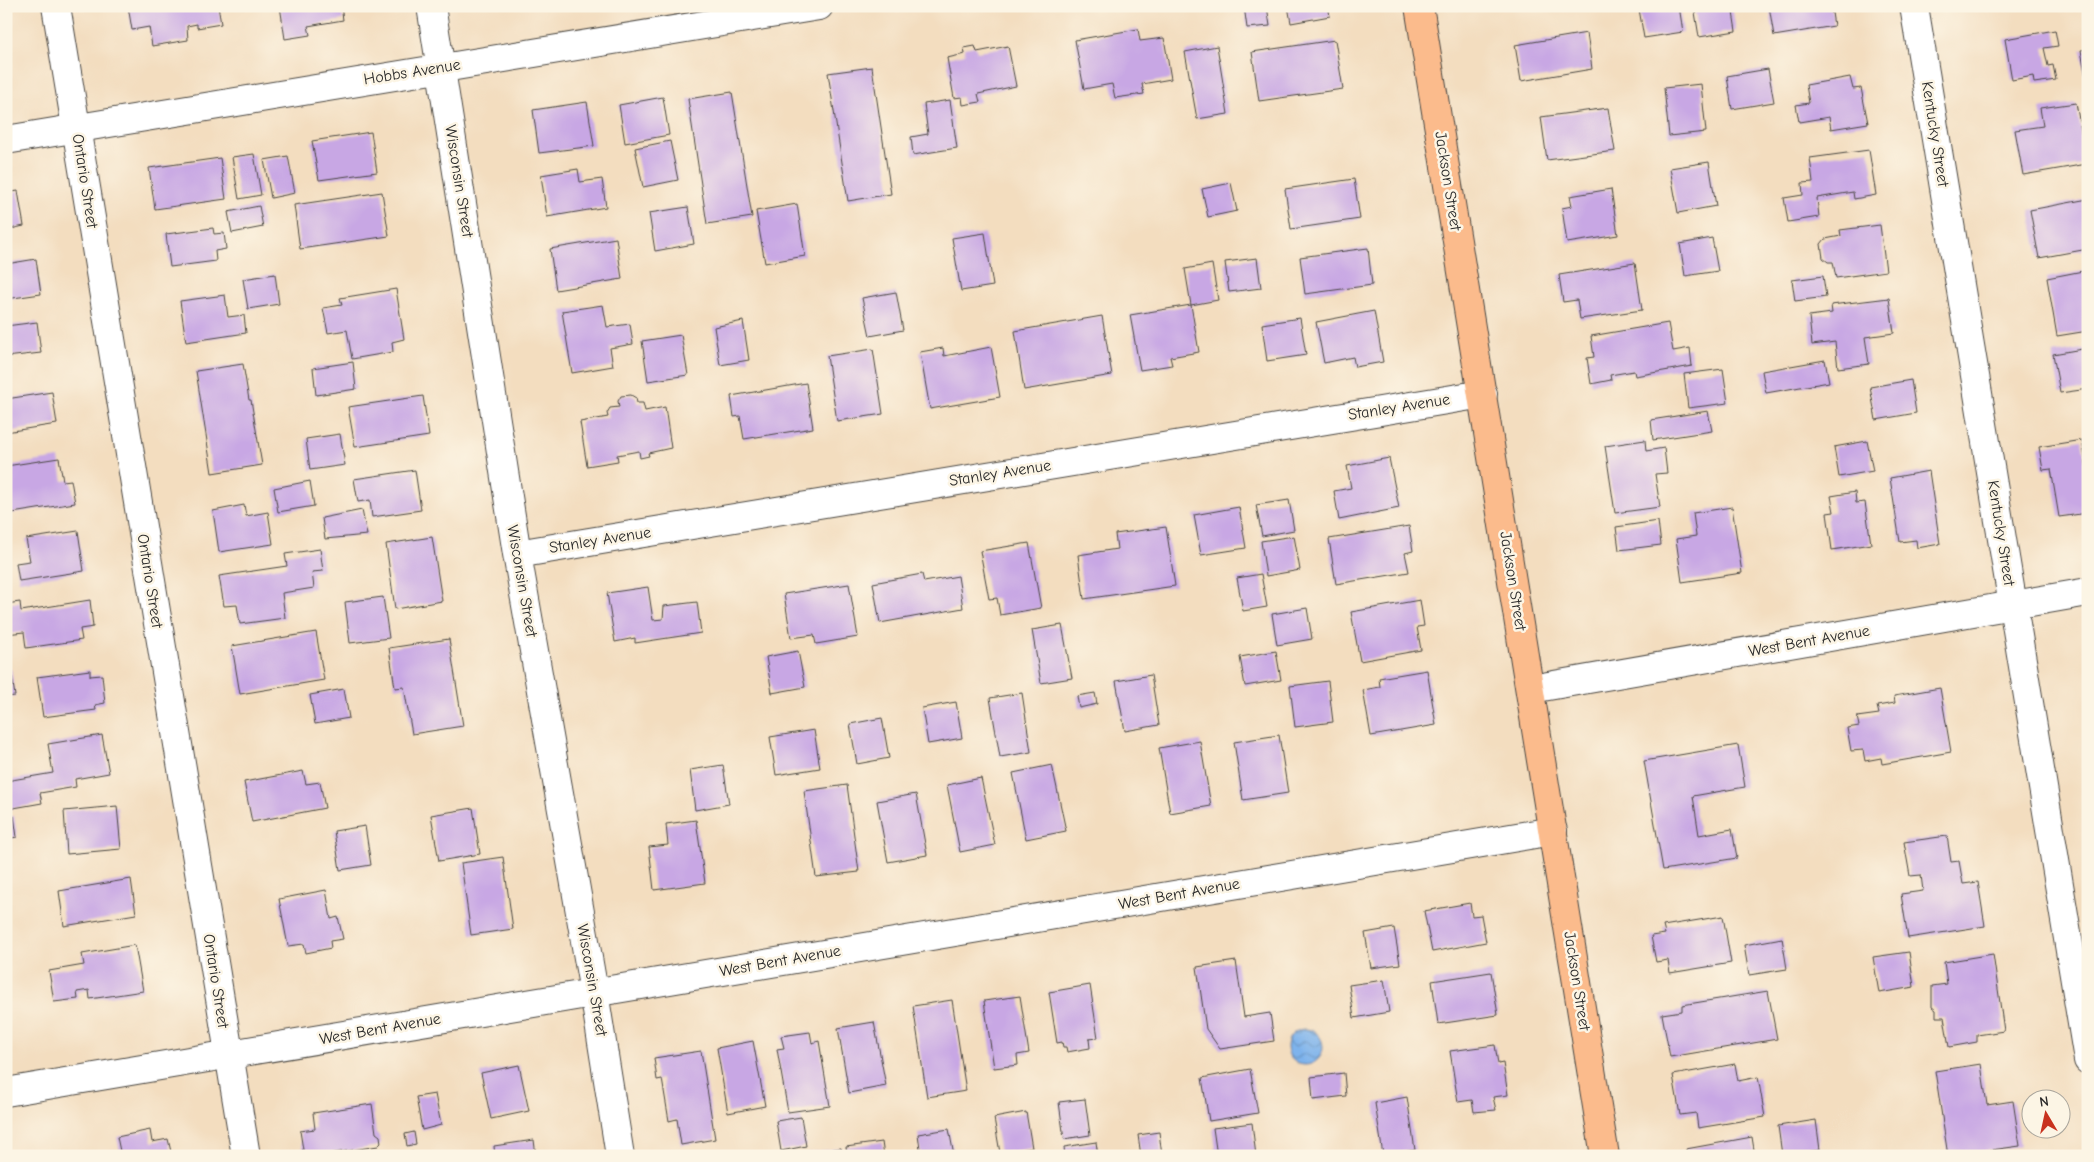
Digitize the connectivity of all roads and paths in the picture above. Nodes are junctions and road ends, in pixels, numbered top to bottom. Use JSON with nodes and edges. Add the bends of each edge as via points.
{"nodes":[{"id":1,"x":56,"y":6,"type":"edge"},
{"id":2,"x":431,"y":6,"type":"edge"},
{"id":3,"x":819,"y":6,"type":"edge"},
{"id":4,"x":1420,"y":6,"type":"edge"},
{"id":5,"x":1914,"y":6,"type":"edge"},
{"id":6,"x":441,"y":68,"type":"junction"},
{"id":7,"x":76,"y":128,"type":"junction"},
{"id":8,"x":6,"y":140,"type":"edge"},
{"id":9,"x":1483,"y":394,"type":"junction"},
{"id":10,"x":517,"y":554,"type":"junction"},
{"id":11,"x":2088,"y":592,"type":"edge"},
{"id":12,"x":2013,"y":605,"type":"junction"},
{"id":13,"x":1531,"y":689,"type":"junction"},
{"id":14,"x":1553,"y":831,"type":"junction"},
{"id":15,"x":594,"y":992,"type":"junction"},
{"id":16,"x":228,"y":1055,"type":"junction"},
{"id":17,"x":2088,"y":1060,"type":"edge"},
{"id":18,"x":6,"y":1092,"type":"edge"},
{"id":19,"x":246,"y":1156,"type":"edge"},
{"id":20,"x":620,"y":1156,"type":"edge"},
{"id":21,"x":1605,"y":1156,"type":"edge"}],
"edges":[{"from":1,"to":7,"type":"street","name":"Ontario Street"},
{"from":2,"to":6,"type":"street","name":"Wisconsin Street"},
{"from":3,"to":6,"type":"street","name":"Hobbs Avenue"},
{"from":4,"to":9,"type":"main road","name":"Jackson Street"},
{"from":5,"to":12,"type":"street","name":"Kentucky Street"},
{"from":6,"to":7,"type":"street","name":"Hobbs Avenue"},
{"from":6,"to":10,"type":"street","name":"Wisconsin Street"},
{"from":7,"to":8,"type":"street","name":"Hobbs Avenue"},
{"from":7,"to":16,"type":"street","name":"Ontario Street"},
{"from":9,"to":10,"type":"street","name":"Stanley Avenue"},
{"from":9,"to":13,"type":"main road","name":"Jackson Street"},
{"from":10,"to":15,"type":"street","name":"Wisconsin Street"},
{"from":11,"to":12,"type":"street","name":"West Bent Avenue"},
{"from":12,"to":13,"type":"street","name":"West Bent Avenue"},
{"from":12,"to":17,"type":"street","name":"Kentucky Street"},
{"from":13,"to":14,"type":"main road","name":"Jackson Street"},
{"from":14,"to":15,"type":"street","name":"West Bent Avenue"},
{"from":14,"to":21,"type":"main road","name":"Jackson Street"},
{"from":15,"to":16,"type":"street","name":"West Bent Avenue"},
{"from":15,"to":20,"type":"street","name":"Wisconsin Street"},
{"from":16,"to":18,"type":"street","name":"West Bent Avenue"},
{"from":16,"to":19,"type":"street","name":"Ontario Street"}]}
